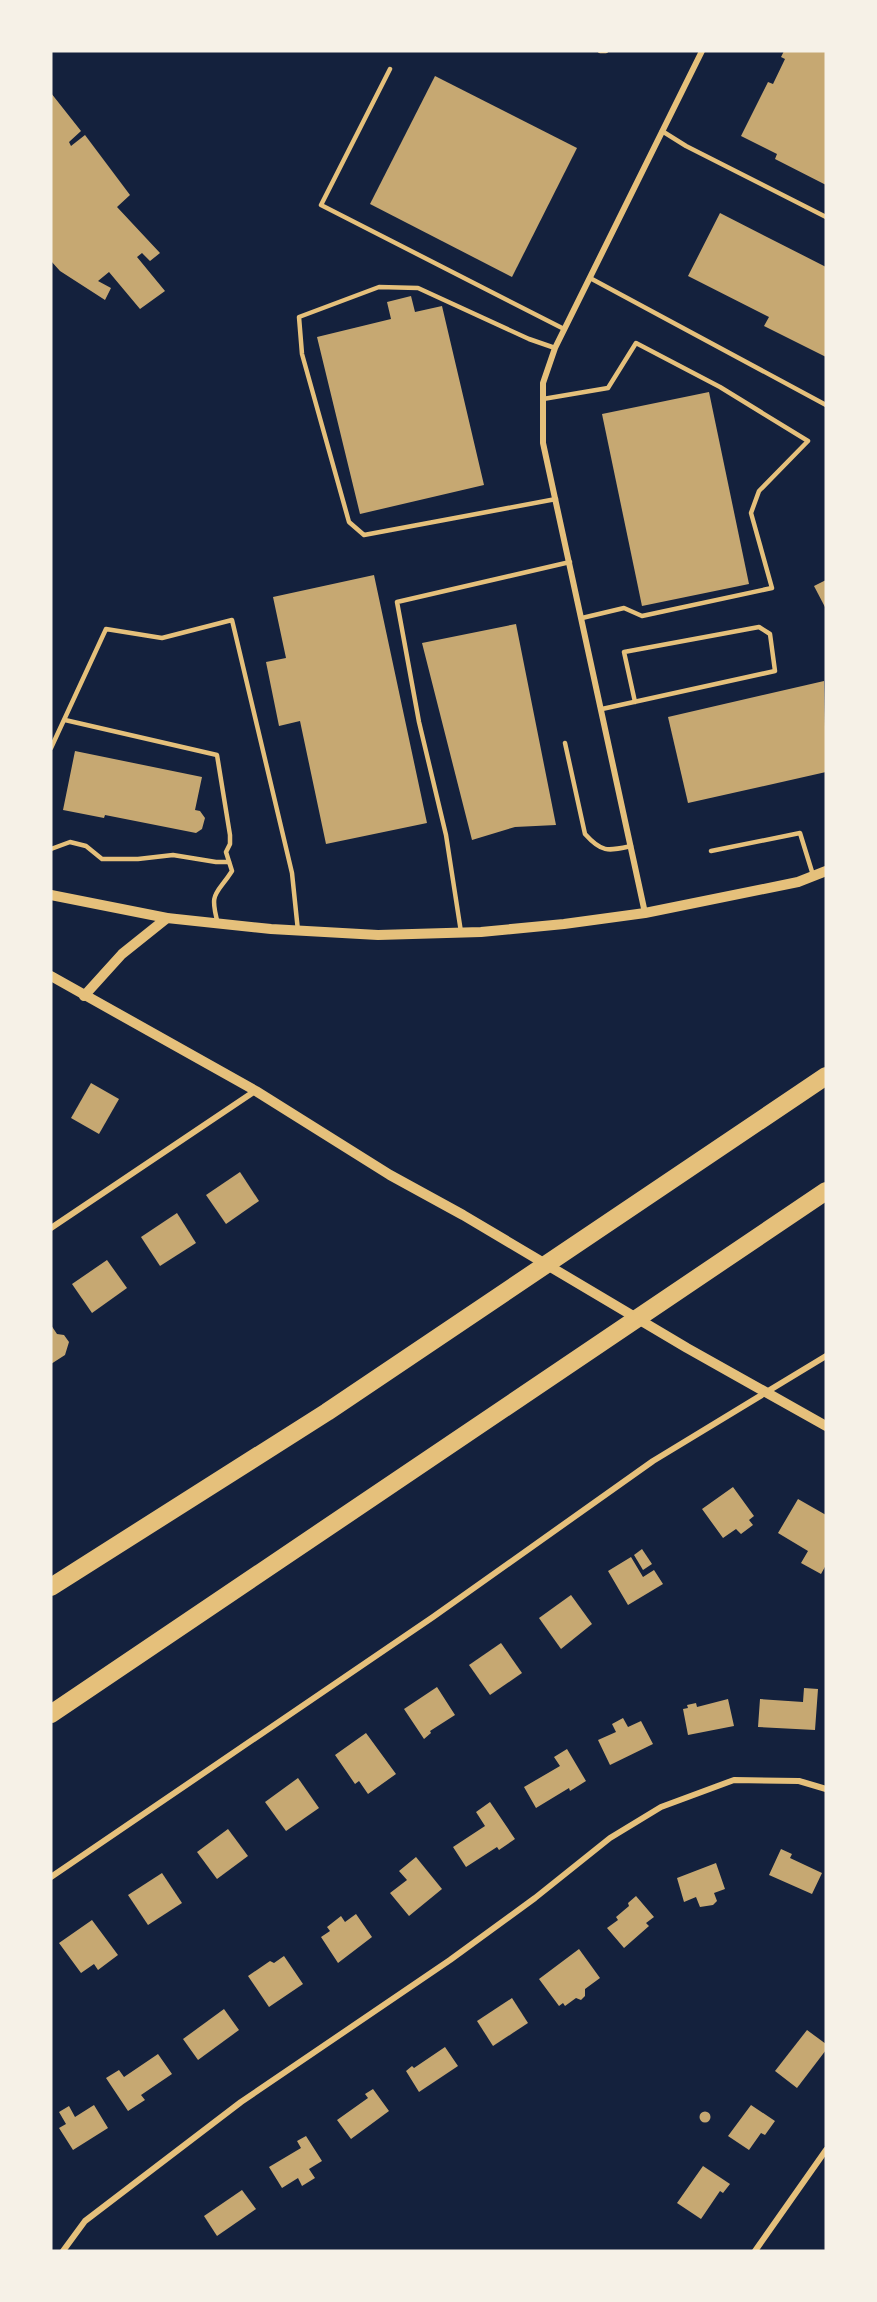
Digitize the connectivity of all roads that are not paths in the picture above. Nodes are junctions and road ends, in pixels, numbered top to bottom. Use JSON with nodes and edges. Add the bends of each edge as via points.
{"nodes":[{"id":1,"x":600,"y":51,"type":"edge"},
{"id":2,"x":606,"y":51,"type":"edge"},
{"id":3,"x":702,"y":51,"type":"edge"},
{"id":4,"x":390,"y":69,"type":"dead end"},
{"id":5,"x":662,"y":131,"type":"junction"},
{"id":6,"x":826,"y":217,"type":"edge"},
{"id":7,"x":590,"y":278,"type":"junction"},
{"id":8,"x":564,"y":329,"type":"junction"},
{"id":9,"x":555,"y":348,"type":"junction"},
{"id":10,"x":543,"y":399,"type":"junction"},
{"id":11,"x":826,"y":405,"type":"edge"},
{"id":12,"x":556,"y":499,"type":"junction"},
{"id":13,"x":570,"y":562,"type":"junction"},
{"id":14,"x":582,"y":618,"type":"junction"},
{"id":15,"x":634,"y":702,"type":"junction"},
{"id":16,"x":602,"y":709,"type":"junction"},
{"id":17,"x":65,"y":720,"type":"junction"},
{"id":18,"x":565,"y":743,"type":"dead end"},
{"id":19,"x":51,"y":748,"type":"edge"},
{"id":20,"x":631,"y":846,"type":"junction"},
{"id":21,"x":51,"y":849,"type":"edge"},
{"id":22,"x":711,"y":851,"type":"dead end"},
{"id":23,"x":229,"y":862,"type":"junction"},
{"id":24,"x":826,"y":871,"type":"edge"},
{"id":25,"x":813,"y":875,"type":"junction"},
{"id":26,"x":51,"y":895,"type":"edge"},
{"id":27,"x":645,"y":913,"type":"junction"},
{"id":28,"x":167,"y":918,"type":"junction"},
{"id":29,"x":218,"y":924,"type":"junction"},
{"id":30,"x":298,"y":931,"type":"junction"},
{"id":31,"x":461,"y":933,"type":"junction"},
{"id":32,"x":51,"y":976,"type":"edge"},
{"id":33,"x":84,"y":996,"type":"junction"},
{"id":34,"x":826,"y":1076,"type":"edge"},
{"id":35,"x":256,"y":1090,"type":"junction"},
{"id":36,"x":826,"y":1191,"type":"edge"},
{"id":37,"x":51,"y":1228,"type":"edge"},
{"id":38,"x":826,"y":1356,"type":"edge"},
{"id":39,"x":769,"y":1392,"type":"junction"},
{"id":40,"x":826,"y":1426,"type":"edge"},
{"id":41,"x":51,"y":1587,"type":"edge"},
{"id":42,"x":51,"y":1714,"type":"edge"},
{"id":43,"x":826,"y":1789,"type":"edge"},
{"id":44,"x":51,"y":1877,"type":"edge"},
{"id":45,"x":826,"y":2150,"type":"edge"},
{"id":46,"x":63,"y":2251,"type":"edge"},
{"id":47,"x":755,"y":2251,"type":"edge"}],
"edges":[{"from":1,"to":2,"type":"lane"},
{"from":3,"to":5,"type":"street"},
{"from":4,"to":8,"type":"lane","via":[[321,205]]},
{"from":5,"to":6,"type":"lane"},
{"from":5,"to":7,"type":"street"},
{"from":7,"to":8,"type":"street"},
{"from":7,"to":11,"type":"lane"},
{"from":8,"to":9,"type":"street"},
{"from":9,"to":10,"type":"street","via":[[543,383]]},
{"from":9,"to":12,"type":"lane","via":[[418,288],[379,286],[299,317],[302,354],[349,522],[364,535]]},
{"from":10,"to":12,"type":"street","via":[[543,443]]},
{"from":10,"to":14,"type":"lane","via":[[608,388],[636,343],[720,387],[808,441],[759,491],[751,513],[772,588],[642,616],[624,608]]},
{"from":12,"to":13,"type":"street"},
{"from":13,"to":14,"type":"street"},
{"from":13,"to":31,"type":"lane","via":[[397,602],[419,722],[446,836]]},
{"from":14,"to":16,"type":"street"},
{"from":15,"to":15,"type":"lane","via":[[775,671],[770,634],[759,627],[624,652]]},
{"from":15,"to":16,"type":"lane"},
{"from":16,"to":20,"type":"street"},
{"from":17,"to":19,"type":"lane"},
{"from":17,"to":23,"type":"lane","via":[[217,754],[230,835],[226,852]]},
{"from":17,"to":30,"type":"lane","via":[[106,629],[162,638],[232,620],[292,873]]},
{"from":18,"to":20,"type":"lane","via":[[585,834],[608,851]]},
{"from":20,"to":27,"type":"street"},
{"from":21,"to":23,"type":"lane","via":[[70,842],[86,846],[102,859],[173,855]]},
{"from":22,"to":25,"type":"lane","via":[[800,833]]},
{"from":23,"to":29,"type":"lane","via":[[232,871],[213,897]]},
{"from":24,"to":25,"type":"street"},
{"from":25,"to":27,"type":"street","via":[[798,882]]},
{"from":26,"to":28,"type":"street"},
{"from":27,"to":31,"type":"street"},
{"from":28,"to":29,"type":"street"},
{"from":28,"to":33,"type":"street","via":[[122,954]]},
{"from":29,"to":30,"type":"street"},
{"from":30,"to":31,"type":"street","via":[[378,935]]},
{"from":32,"to":33,"type":"street"},
{"from":33,"to":35,"type":"street"},
{"from":34,"to":41,"type":"highway","via":[[327,1412]]},
{"from":35,"to":37,"type":"street"},
{"from":35,"to":39,"type":"street","via":[[390,1175]]},
{"from":36,"to":42,"type":"highway"},
{"from":38,"to":39,"type":"street"},
{"from":39,"to":40,"type":"street"},
{"from":39,"to":44,"type":"street","via":[[653,1461],[433,1617]]},
{"from":43,"to":46,"type":"street","via":[[800,1780],[734,1780],[661,1807],[641,1819],[610,1838],[450,1960],[241,2102],[85,2221]]},
{"from":45,"to":47,"type":"street"}]}
